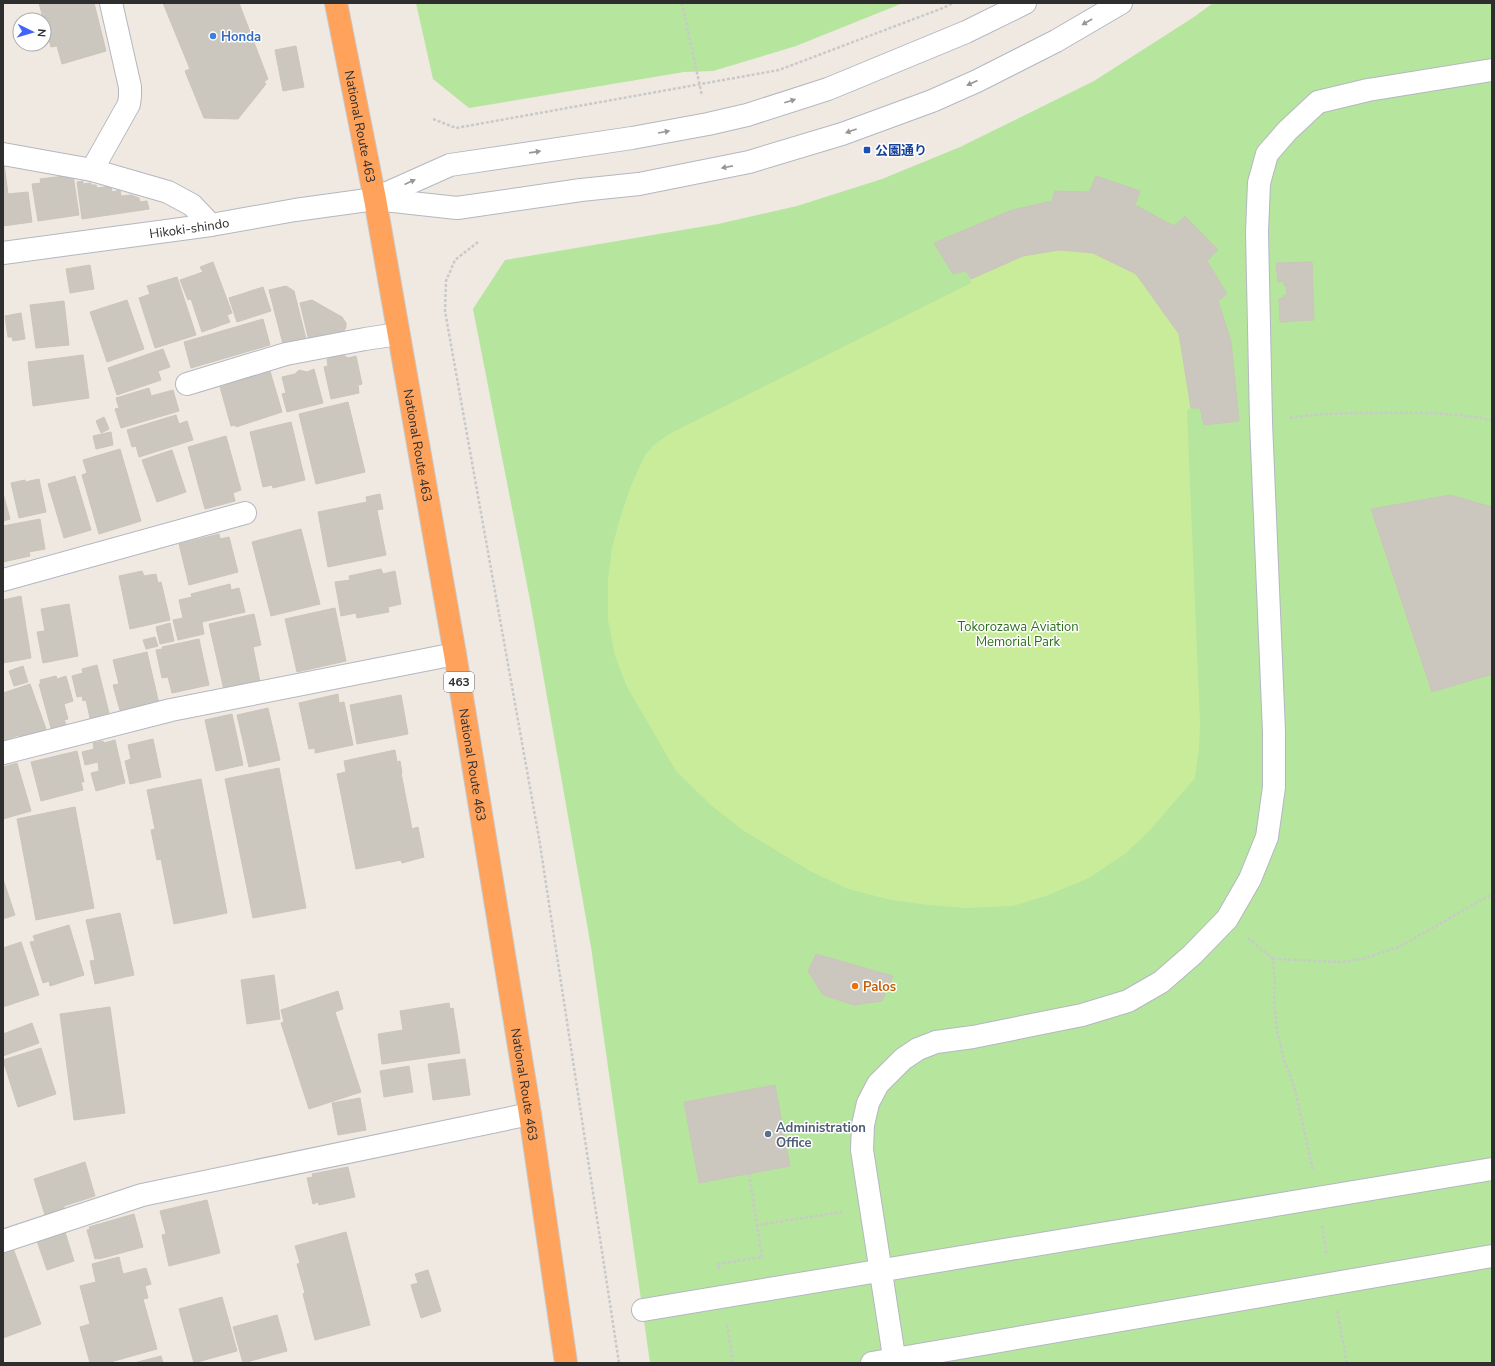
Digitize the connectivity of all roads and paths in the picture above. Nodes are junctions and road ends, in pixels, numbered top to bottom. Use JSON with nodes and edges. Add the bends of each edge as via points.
{"nodes":[{"id":1,"x":111,"y":3,"type":"edge"},
{"id":2,"x":336,"y":3,"type":"edge"},
{"id":3,"x":682,"y":3,"type":"edge"},
{"id":4,"x":953,"y":3,"type":"edge"},
{"id":5,"x":1025,"y":3,"type":"edge"},
{"id":6,"x":1121,"y":3,"type":"edge"},
{"id":7,"x":1492,"y":70,"type":"edge"},
{"id":8,"x":699,"y":84,"type":"junction"},
{"id":9,"x":433,"y":119,"type":"dead end"},
{"id":10,"x":708,"y":124,"type":"junction"},
{"id":11,"x":3,"y":154,"type":"edge"},
{"id":12,"x":92,"y":170,"type":"junction"},
{"id":13,"x":375,"y":199,"type":"junction"},
{"id":14,"x":211,"y":225,"type":"junction"},
{"id":15,"x":478,"y":242,"type":"dead end"},
{"id":16,"x":3,"y":253,"type":"edge"},
{"id":17,"x":398,"y":334,"type":"junction"},
{"id":18,"x":187,"y":384,"type":"dead end"},
{"id":19,"x":1316,"y":414,"type":"dead end"},
{"id":20,"x":1492,"y":420,"type":"edge"},
{"id":21,"x":246,"y":513,"type":"dead end"},
{"id":22,"x":3,"y":580,"type":"edge"},
{"id":23,"x":455,"y":654,"type":"junction"},
{"id":24,"x":3,"y":752,"type":"edge"},
{"id":25,"x":1492,"y":894,"type":"edge"},
{"id":26,"x":1227,"y":919,"type":"junction"},
{"id":27,"x":1273,"y":959,"type":"junction"},
{"id":28,"x":530,"y":1114,"type":"junction"},
{"id":29,"x":1492,"y":1169,"type":"edge"},
{"id":30,"x":748,"y":1174,"type":"dead end"},
{"id":31,"x":1316,"y":1198,"type":"junction"},
{"id":32,"x":871,"y":1208,"type":"junction"},
{"id":33,"x":1324,"y":1240,"type":"dead end"},
{"id":34,"x":3,"y":1241,"type":"edge"},
{"id":35,"x":1492,"y":1256,"type":"edge"},
{"id":36,"x":881,"y":1270,"type":"junction"},
{"id":37,"x":643,"y":1310,"type":"dead end"},
{"id":38,"x":895,"y":1361,"type":"edge"},
{"id":39,"x":566,"y":1363,"type":"edge"},
{"id":40,"x":619,"y":1363,"type":"edge"},
{"id":41,"x":872,"y":1363,"type":"edge"}],
"edges":[{"from":1,"to":12,"type":"street","via":[[130,96],[129,104]]},
{"from":2,"to":13,"type":"highway","name":"National Route 463","number":"463"},
{"from":3,"to":8,"type":"path"},
{"from":4,"to":8,"type":"path","via":[[779,70]]},
{"from":10,"to":5,"type":"street","one_way":true,"via":[[747,115],[828,89],[966,32]]},
{"from":6,"to":13,"type":"street","one_way":true,"via":[[1056,41],[932,101],[842,134],[749,162],[639,184],[457,208]]},
{"from":7,"to":26,"type":"street","via":[[1368,90],[1318,102],[1267,154],[1259,183],[1258,232],[1261,422],[1274,787],[1267,837],[1250,879]]},
{"from":8,"to":9,"type":"path","via":[[456,128]]},
{"from":8,"to":10,"type":"path"},
{"from":13,"to":10,"type":"street","one_way":true,"via":[[450,164],[632,138]]},
{"from":11,"to":12,"type":"street"},
{"from":12,"to":14,"type":"street","via":[[168,192],[192,206]]},
{"from":13,"to":14,"type":"street","name":"Hikoki-shindo"},
{"from":13,"to":17,"type":"highway","name":"National Route 463","number":"463"},
{"from":14,"to":16,"type":"street","name":"Hikoki-shindo"},
{"from":15,"to":40,"type":"path","via":[[455,260],[446,281],[444,310],[539,838]]},
{"from":17,"to":18,"type":"street","via":[[286,354]]},
{"from":17,"to":23,"type":"highway","name":"National Route 463","number":"463"},
{"from":19,"to":20,"type":"path","via":[[1440,413]]},
{"from":21,"to":22,"type":"street"},
{"from":23,"to":24,"type":"street","via":[[171,710]]},
{"from":23,"to":28,"type":"highway","name":"National Route 463","number":"463"},
{"from":25,"to":27,"type":"path","via":[[1398,947],[1362,959],[1341,962]]},
{"from":26,"to":27,"type":"path"},
{"from":26,"to":32,"type":"street","via":[[1192,956],[1161,982],[1128,1001],[1082,1015],[936,1042],[918,1049],[903,1059],[878,1084],[868,1103],[863,1125],[862,1150]]},
{"from":27,"to":31,"type":"path","via":[[1277,1030],[1284,1060],[1294,1086]]},
{"from":28,"to":34,"type":"street","via":[[142,1195]]},
{"from":28,"to":39,"type":"highway","name":"National Route 463","number":"463"},
{"from":29,"to":31,"type":"street"},
{"from":30,"to":32,"type":"path","via":[[757,1225]]},
{"from":31,"to":33,"type":"path"},
{"from":31,"to":36,"type":"street"},
{"from":32,"to":36,"type":"street"},
{"from":35,"to":38,"type":"street"},
{"from":36,"to":37,"type":"street"},
{"from":36,"to":38,"type":"street"},
{"from":38,"to":41,"type":"street"}]}
